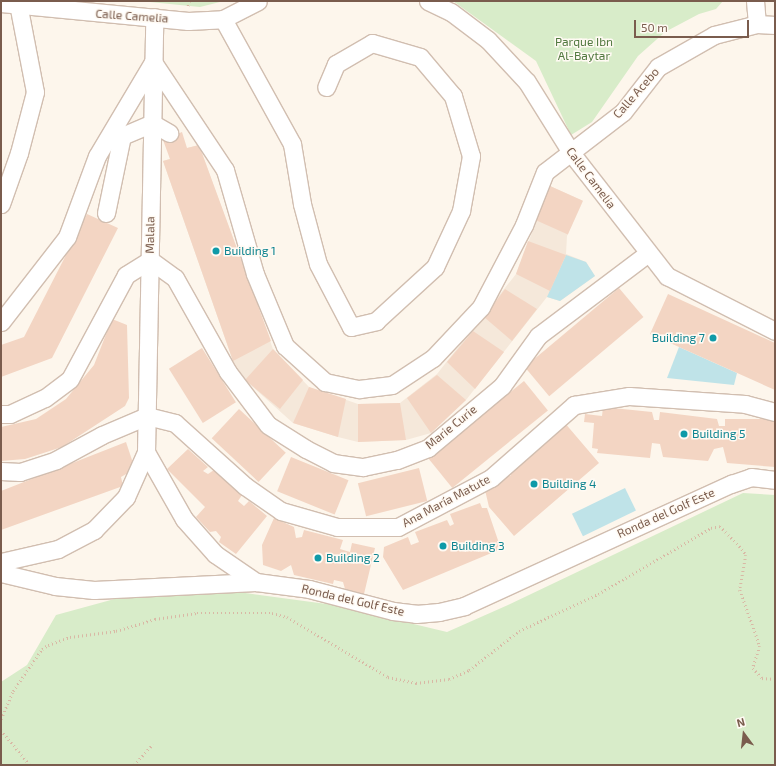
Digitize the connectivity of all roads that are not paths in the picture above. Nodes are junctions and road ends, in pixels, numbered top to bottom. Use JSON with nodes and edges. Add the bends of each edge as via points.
{"nodes":[{"id":1,"x":258,"y":1,"type":"edge"},
{"id":2,"x":428,"y":1,"type":"edge"},
{"id":3,"x":755,"y":1,"type":"edge"},
{"id":4,"x":1,"y":3,"type":"edge"},
{"id":5,"x":18,"y":4,"type":"junction"},
{"id":6,"x":154,"y":17,"type":"junction"},
{"id":7,"x":223,"y":19,"type":"junction"},
{"id":8,"x":757,"y":24,"type":"junction"},
{"id":9,"x":775,"y":25,"type":"edge"},
{"id":10,"x":153,"y":62,"type":"junction"},
{"id":11,"x":326,"y":87,"type":"dead end"},
{"id":12,"x":152,"y":123,"type":"junction"},
{"id":13,"x":170,"y":134,"type":"dead end"},
{"id":14,"x":572,"y":154,"type":"junction"},
{"id":15,"x":1,"y":204,"type":"edge"},
{"id":16,"x":106,"y":213,"type":"dead end"},
{"id":17,"x":648,"y":253,"type":"junction"},
{"id":18,"x":150,"y":260,"type":"junction"},
{"id":19,"x":1,"y":322,"type":"edge"},
{"id":20,"x":775,"y":331,"type":"edge"},
{"id":21,"x":775,"y":412,"type":"edge"},
{"id":22,"x":1,"y":414,"type":"edge"},
{"id":23,"x":147,"y":416,"type":"junction"},
{"id":24,"x":146,"y":452,"type":"junction"},
{"id":25,"x":1,"y":471,"type":"edge"},
{"id":26,"x":775,"y":480,"type":"edge"},
{"id":27,"x":215,"y":554,"type":"junction"},
{"id":28,"x":1,"y":562,"type":"edge"},
{"id":29,"x":1,"y":572,"type":"edge"},
{"id":30,"x":256,"y":582,"type":"junction"},
{"id":31,"x":211,"y":583,"type":"junction"}],
"edges":[{"from":1,"to":7,"type":"street","name":"Calle Camelia"},
{"from":2,"to":14,"type":"street","name":"Calle Camelia","via":[[451,12],[488,40],[527,82]]},
{"from":3,"to":8,"type":"street"},
{"from":4,"to":5,"type":"street","name":"Calle Camelia"},
{"from":5,"to":6,"type":"street","name":"Calle Camelia"},
{"from":5,"to":15,"type":"street","via":[[35,92],[19,153]]},
{"from":6,"to":7,"type":"street","name":"Calle Camelia","via":[[188,21]]},
{"from":6,"to":10,"type":"street","name":"Malala"},
{"from":7,"to":11,"type":"street","via":[[292,144],[302,204],[318,264],[351,328],[376,321],[435,267],[461,211],[471,156],[453,96],[420,57],[372,43],[336,64]]},
{"from":8,"to":9,"type":"street","name":"Calle Acebo"},
{"from":8,"to":14,"type":"street","name":"Calle Acebo","via":[[714,35],[658,67],[623,112]]},
{"from":10,"to":12,"type":"street","name":"Malala"},
{"from":10,"to":14,"type":"street","name":"Calle Acebo","via":[[226,170],[255,274],[285,346],[325,382],[358,389],[392,386],[433,358],[481,307],[524,225],[545,172]]},
{"from":10,"to":19,"type":"street","via":[[97,156],[67,238]]},
{"from":12,"to":13,"type":"street"},
{"from":12,"to":16,"type":"street","via":[[122,136]]},
{"from":12,"to":18,"type":"street","name":"Malala"},
{"from":14,"to":17,"type":"street","name":"Calle Camelia"},
{"from":17,"to":18,"type":"street","name":"Marie Curie","via":[[538,336],[502,386],[428,448],[397,460],[364,467],[333,463],[268,425],[228,372],[175,278]]},
{"from":17,"to":20,"type":"street","name":"Calle Camelia","via":[[667,276]]},
{"from":18,"to":22,"type":"street","via":[[126,275],[70,379],[45,398],[10,414]]},
{"from":18,"to":23,"type":"street","name":"Malala"},
{"from":21,"to":23,"type":"street","name":"Ana María Matute","via":[[745,404],[629,396],[574,405],[491,478],[398,527],[338,527],[281,511],[245,486],[175,423]]},
{"from":23,"to":24,"type":"street","name":"Malala"},
{"from":23,"to":25,"type":"street","via":[[102,435],[56,460],[20,472]]},
{"from":24,"to":27,"type":"street","via":[[184,519]]},
{"from":24,"to":28,"type":"street","via":[[126,497],[94,530],[58,549]]},
{"from":26,"to":30,"type":"street","name":"Ronda del Golf Este","via":[[751,477],[731,484],[464,606],[439,612],[416,614],[394,611],[309,589]]},
{"from":27,"to":30,"type":"street"},
{"from":27,"to":31,"type":"street","via":[[216,570]]},
{"from":29,"to":31,"type":"street","name":"Ronda del Golf Este","via":[[55,586],[94,590]]},
{"from":30,"to":31,"type":"street","name":"Ronda del Golf Este"}]}
